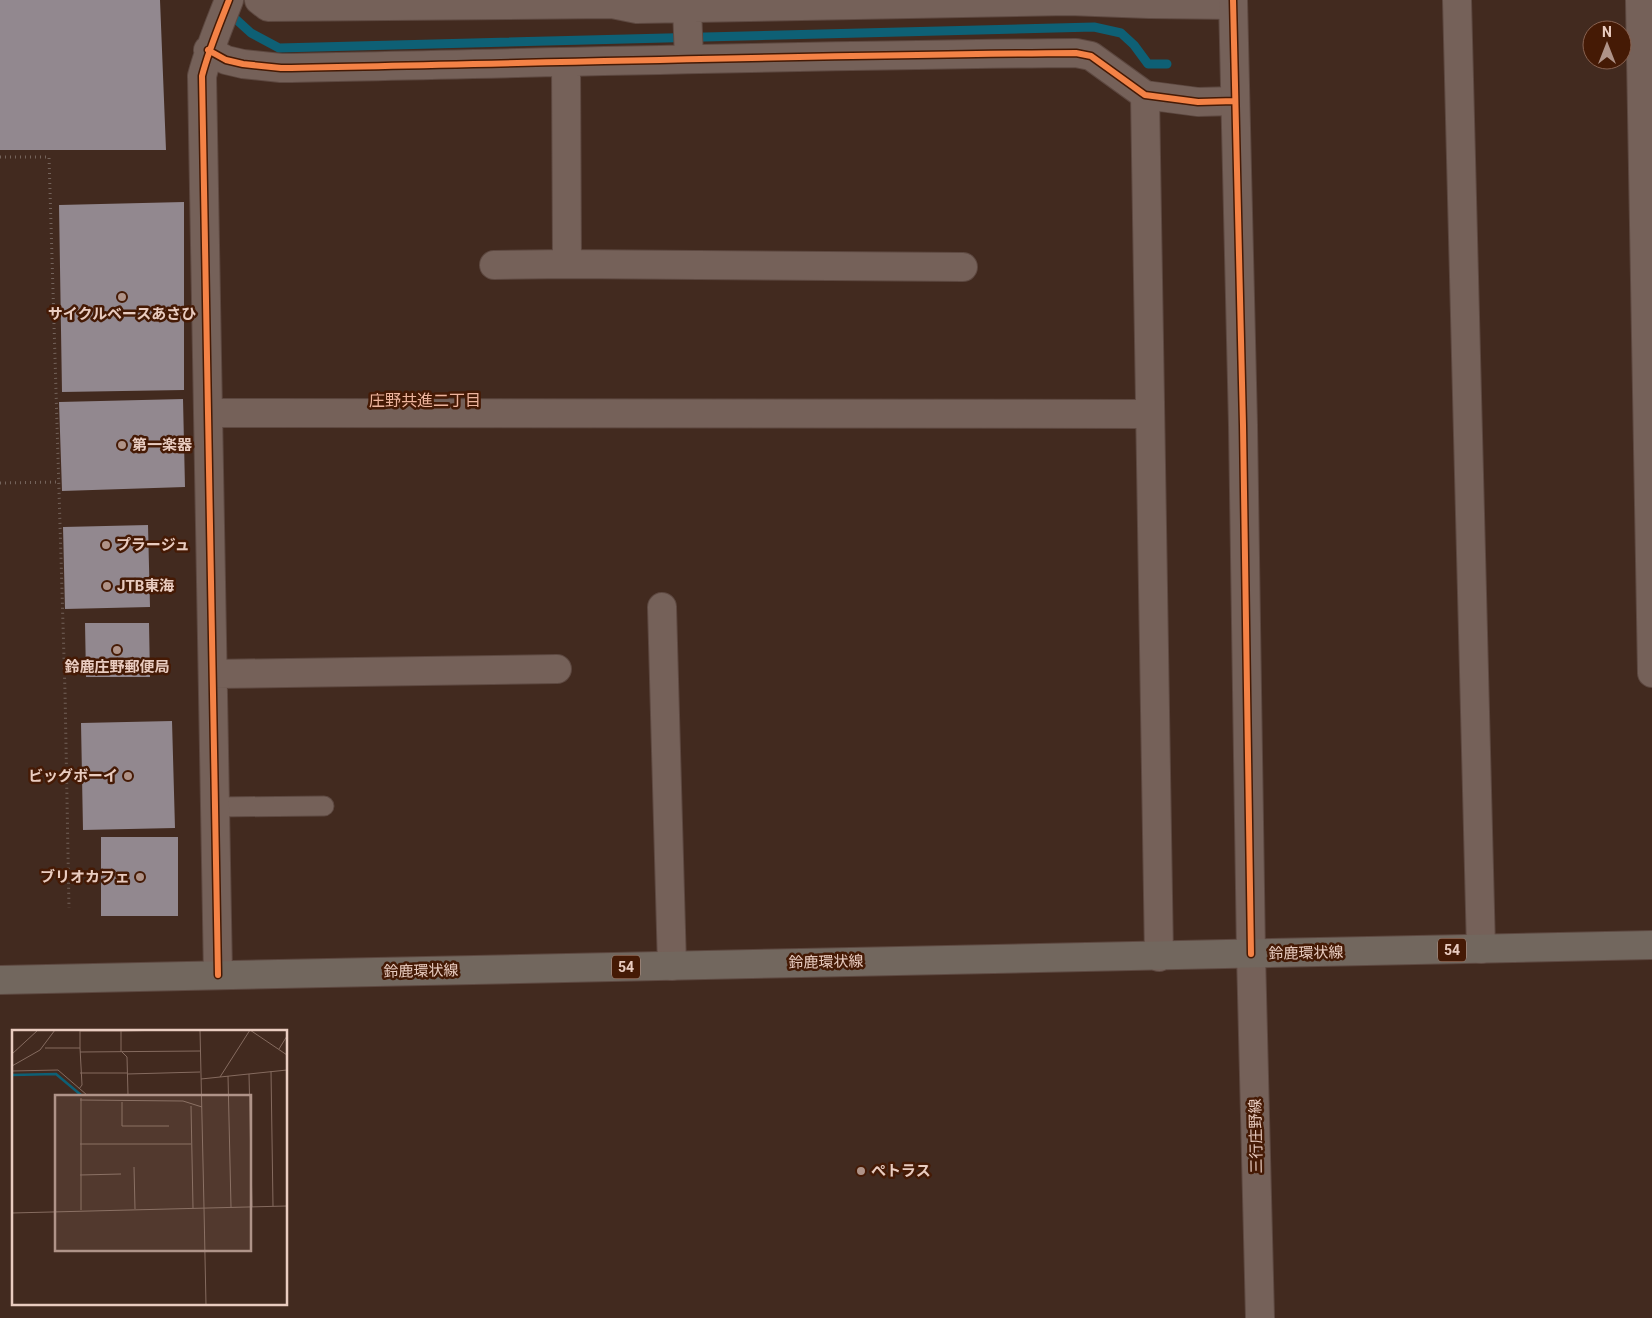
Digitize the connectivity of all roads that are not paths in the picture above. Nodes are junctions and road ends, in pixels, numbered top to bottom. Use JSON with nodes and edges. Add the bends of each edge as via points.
{"nodes":[{"id":1,"x":229,"y":0,"type":"edge"},
{"id":2,"x":259,"y":0,"type":"edge"},
{"id":3,"x":1458,"y":0,"type":"edge"},
{"id":4,"x":1640,"y":0,"type":"edge"},
{"id":5,"x":612,"y":2,"type":"edge"},
{"id":6,"x":1233,"y":3,"type":"edge"},
{"id":7,"x":688,"y":12,"type":"junction"},
{"id":8,"x":208,"y":50,"type":"junction"},
{"id":9,"x":689,"y":54,"type":"junction"},
{"id":10,"x":566,"y":63,"type":"junction"},
{"id":11,"x":1145,"y":95,"type":"junction"},
{"id":12,"x":1235,"y":101,"type":"junction"},
{"id":13,"x":567,"y":264,"type":"junction"},
{"id":14,"x":494,"y":265,"type":"dead end"},
{"id":15,"x":963,"y":267,"type":"dead end"},
{"id":16,"x":208,"y":413,"type":"junction"},
{"id":17,"x":1149,"y":414,"type":"junction"},
{"id":18,"x":662,"y":607,"type":"dead end"},
{"id":19,"x":557,"y":669,"type":"dead end"},
{"id":20,"x":1652,"y":673,"type":"edge"},
{"id":21,"x":213,"y":674,"type":"junction"},
{"id":22,"x":324,"y":806,"type":"dead end"},
{"id":23,"x":215,"y":808,"type":"junction"},
{"id":24,"x":1652,"y":945,"type":"edge"},
{"id":25,"x":1481,"y":949,"type":"junction"},
{"id":26,"x":1251,"y":954,"type":"junction"},
{"id":27,"x":1159,"y":957,"type":"junction"},
{"id":28,"x":672,"y":966,"type":"junction"},
{"id":29,"x":218,"y":975,"type":"junction"},
{"id":30,"x":0,"y":980,"type":"edge"},
{"id":31,"x":1260,"y":1318,"type":"edge"}],
"edges":[{"from":1,"to":8,"type":"street"},
{"from":2,"to":5,"type":"street","via":[[268,7]]},
{"from":3,"to":25,"type":"street"},
{"from":4,"to":20,"type":"street"},
{"from":5,"to":7,"type":"street","via":[[637,9]]},
{"from":6,"to":7,"type":"street","via":[[1069,1]]},
{"from":6,"to":12,"type":"street","name":"三行庄野線"},
{"from":7,"to":9,"type":"street"},
{"from":8,"to":10,"type":"street","via":[[226,60],[281,68]]},
{"from":8,"to":16,"type":"street","via":[[202,76]]},
{"from":9,"to":10,"type":"street"},
{"from":9,"to":11,"type":"street","via":[[1076,53],[1092,56]]},
{"from":10,"to":13,"type":"street"},
{"from":11,"to":12,"type":"street","via":[[1198,102]]},
{"from":11,"to":17,"type":"street"},
{"from":12,"to":26,"type":"street","name":"三行庄野線"},
{"from":13,"to":14,"type":"street"},
{"from":13,"to":15,"type":"street"},
{"from":16,"to":17,"type":"street"},
{"from":16,"to":21,"type":"street"},
{"from":17,"to":27,"type":"street"},
{"from":18,"to":28,"type":"street"},
{"from":19,"to":21,"type":"street"},
{"from":21,"to":23,"type":"street"},
{"from":22,"to":23,"type":"lane"},
{"from":23,"to":29,"type":"street"},
{"from":24,"to":25,"type":"main road","name":"鈴鹿環状線","number":"54"},
{"from":25,"to":26,"type":"main road","name":"鈴鹿環状線","number":"54"},
{"from":26,"to":27,"type":"main road","name":"鈴鹿環状線","number":"54"},
{"from":26,"to":31,"type":"street","name":"三行庄野線"},
{"from":27,"to":28,"type":"main road","name":"鈴鹿環状線","number":"54"},
{"from":28,"to":29,"type":"main road","name":"鈴鹿環状線","number":"54"},
{"from":29,"to":30,"type":"main road","name":"鈴鹿環状線","number":"54"}]}
